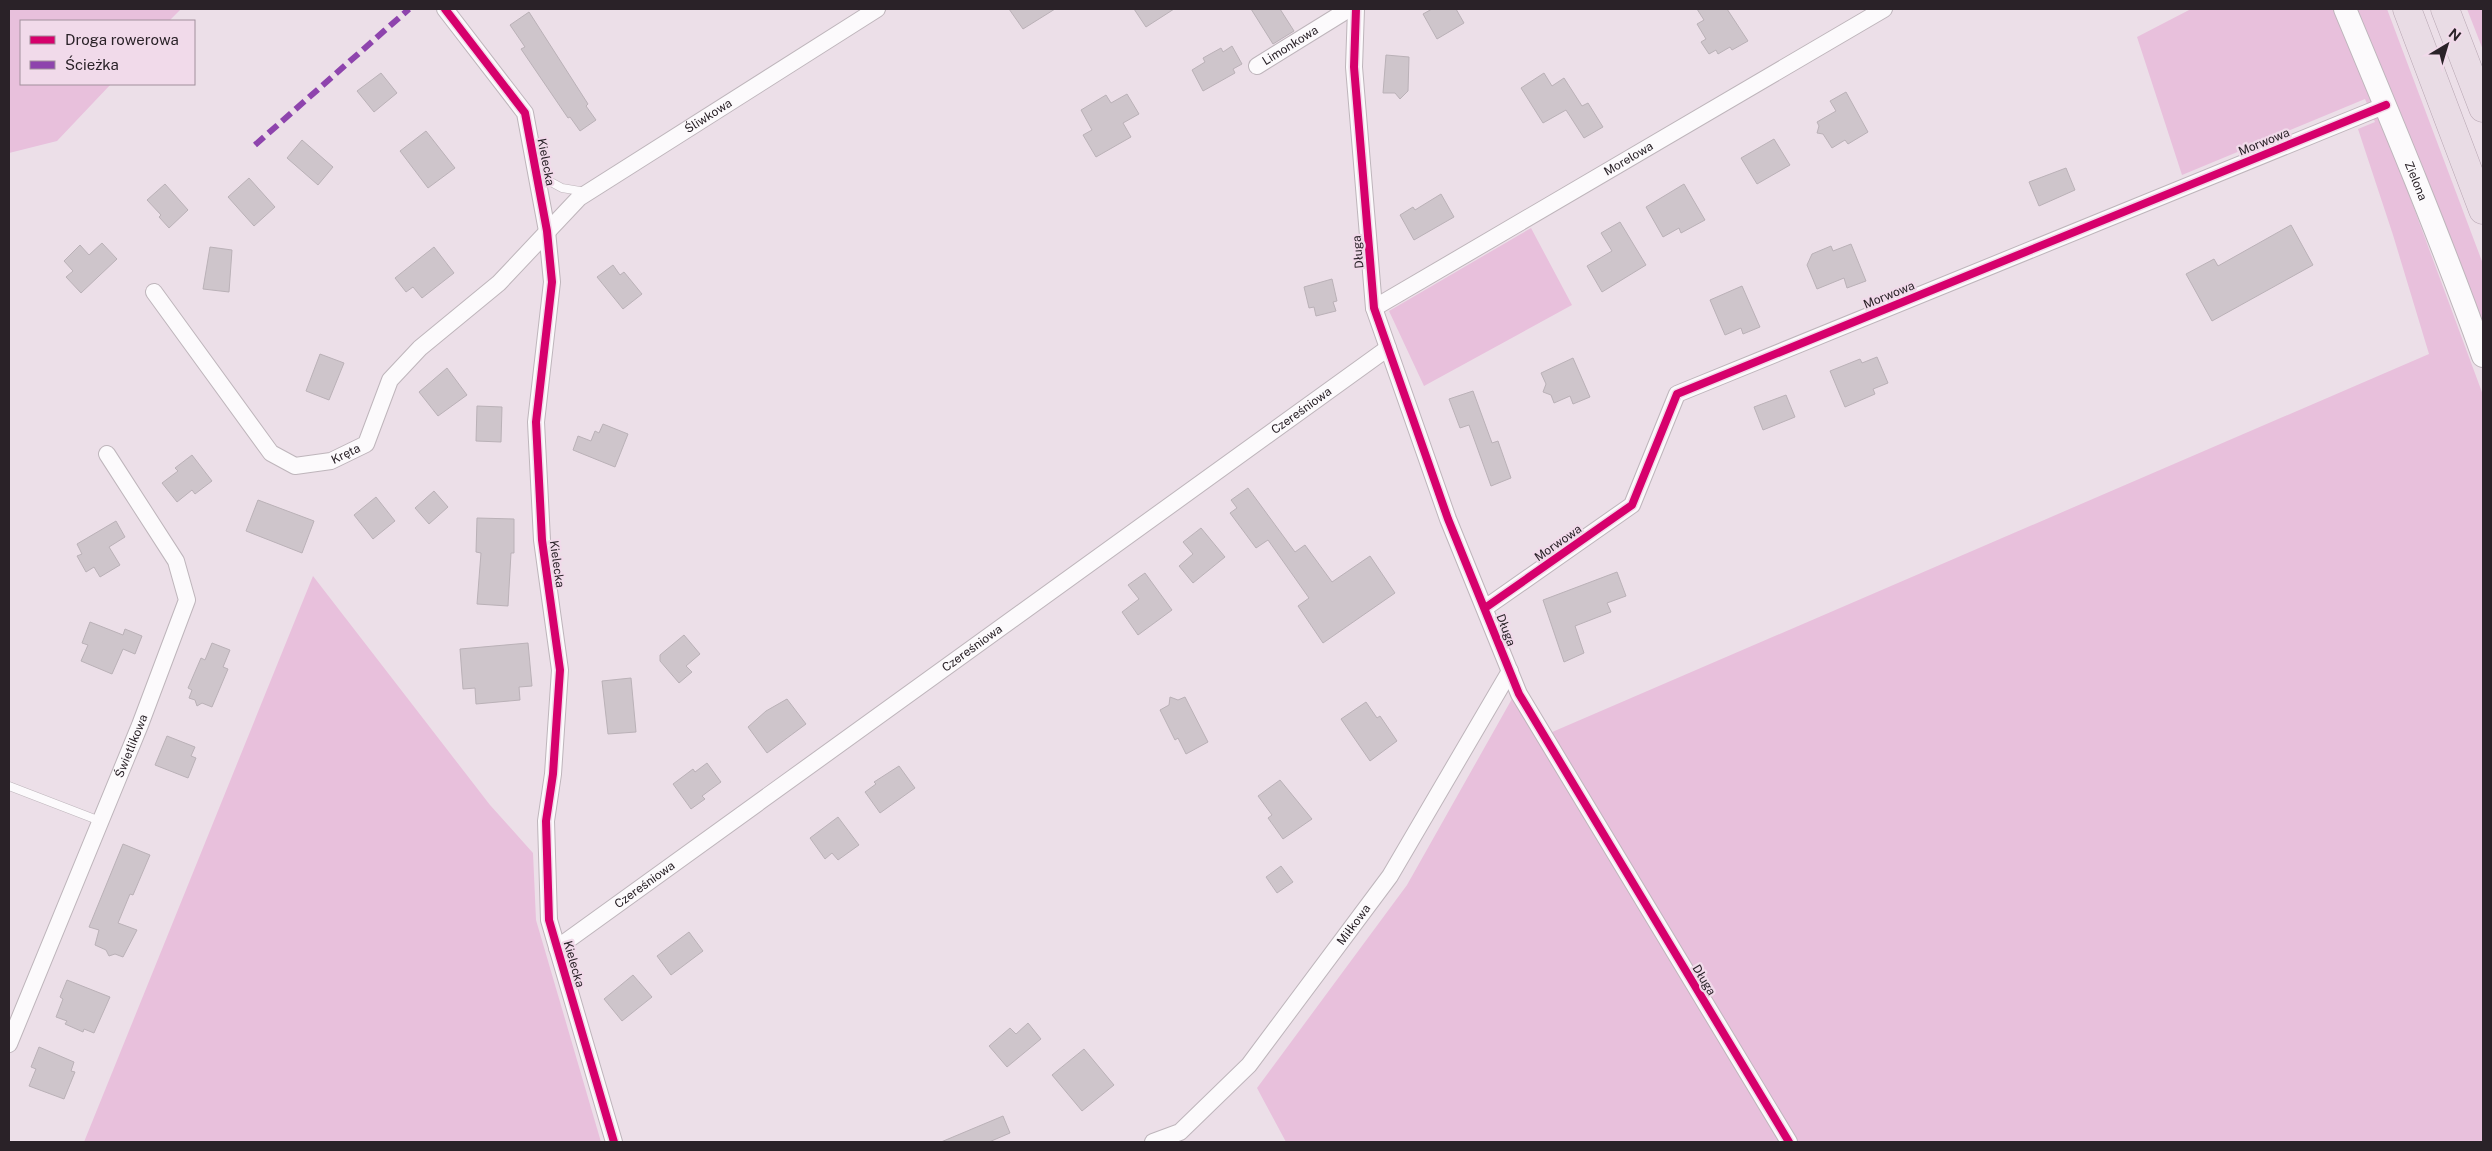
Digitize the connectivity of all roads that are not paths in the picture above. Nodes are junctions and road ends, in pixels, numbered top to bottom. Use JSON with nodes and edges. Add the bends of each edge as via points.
{"nodes":[{"id":1,"x":446,"y":9,"type":"edge"},
{"id":2,"x":877,"y":9,"type":"edge"},
{"id":3,"x":1349,"y":9,"type":"edge"},
{"id":4,"x":1356,"y":9,"type":"edge"},
{"id":5,"x":1884,"y":9,"type":"edge"},
{"id":6,"x":2345,"y":9,"type":"edge"},
{"id":7,"x":2407,"y":9,"type":"edge"},
{"id":8,"x":2445,"y":9,"type":"edge"},
{"id":9,"x":1257,"y":66,"type":"dead end"},
{"id":10,"x":2386,"y":105,"type":"junction"},
{"id":11,"x":2483,"y":108,"type":"edge"},
{"id":12,"x":536,"y":174,"type":"junction"},
{"id":13,"x":587,"y":192,"type":"junction"},
{"id":14,"x":2483,"y":210,"type":"edge"},
{"id":15,"x":548,"y":231,"type":"junction"},
{"id":16,"x":154,"y":292,"type":"dead end"},
{"id":17,"x":1374,"y":308,"type":"junction"},
{"id":18,"x":1388,"y":348,"type":"junction"},
{"id":19,"x":2483,"y":356,"type":"edge"},
{"id":20,"x":107,"y":454,"type":"dead end"},
{"id":21,"x":1485,"y":608,"type":"junction"},
{"id":22,"x":1510,"y":671,"type":"junction"},
{"id":23,"x":9,"y":786,"type":"edge"},
{"id":24,"x":100,"y":821,"type":"junction"},
{"id":25,"x":558,"y":948,"type":"junction"},
{"id":26,"x":10,"y":1035,"type":"edge"},
{"id":27,"x":614,"y":1142,"type":"edge"},
{"id":28,"x":1153,"y":1142,"type":"edge"},
{"id":29,"x":1789,"y":1142,"type":"edge"}],
"edges":[{"from":1,"to":12,"type":"street","name":"Kielecka","via":[[525,113]]},
{"from":2,"to":13,"type":"street","name":"Śliwkowa"},
{"from":3,"to":9,"type":"street","name":"Limonkowa"},
{"from":4,"to":17,"type":"street","name":"Długa","via":[[1354,67]]},
{"from":5,"to":17,"type":"street","name":"Morelowa"},
{"from":6,"to":10,"type":"street","name":"Zielona"},
{"from":7,"to":14,"type":"highway"},
{"from":8,"to":11,"type":"highway"},
{"from":10,"to":19,"type":"street","name":"Zielona","via":[[2456,279]]},
{"from":10,"to":21,"type":"street","name":"Morwowa","via":[[1677,394],[1632,505]]},
{"from":12,"to":13,"type":"lane","via":[[562,188]]},
{"from":12,"to":15,"type":"street","name":"Kielecka"},
{"from":13,"to":15,"type":"street","name":"Śliwkowa"},
{"from":15,"to":16,"type":"street","name":"Kręta","via":[[499,283],[420,348],[390,380],[366,444],[331,461],[295,466],[271,453]]},
{"from":15,"to":25,"type":"street","name":"Kielecka","via":[[552,282],[536,422],[542,540],[560,670],[554,774],[546,821],[549,920]]},
{"from":17,"to":18,"type":"street","name":"Długa"},
{"from":18,"to":21,"type":"street","name":"Długa","via":[[1448,519]]},
{"from":18,"to":25,"type":"street","name":"Czereśniowa"},
{"from":20,"to":24,"type":"street","name":"Świetlikowa","via":[[176,561],[187,600]]},
{"from":21,"to":22,"type":"street","name":"Długa"},
{"from":22,"to":28,"type":"street","name":"Miłkowa","via":[[1390,876],[1249,1065],[1180,1132]]},
{"from":22,"to":29,"type":"street","name":"Długa","via":[[1536,723]]},
{"from":23,"to":24,"type":"lane"},
{"from":24,"to":26,"type":"street","name":"Świetlikowa"},
{"from":25,"to":27,"type":"street","name":"Kielecka"}]}
